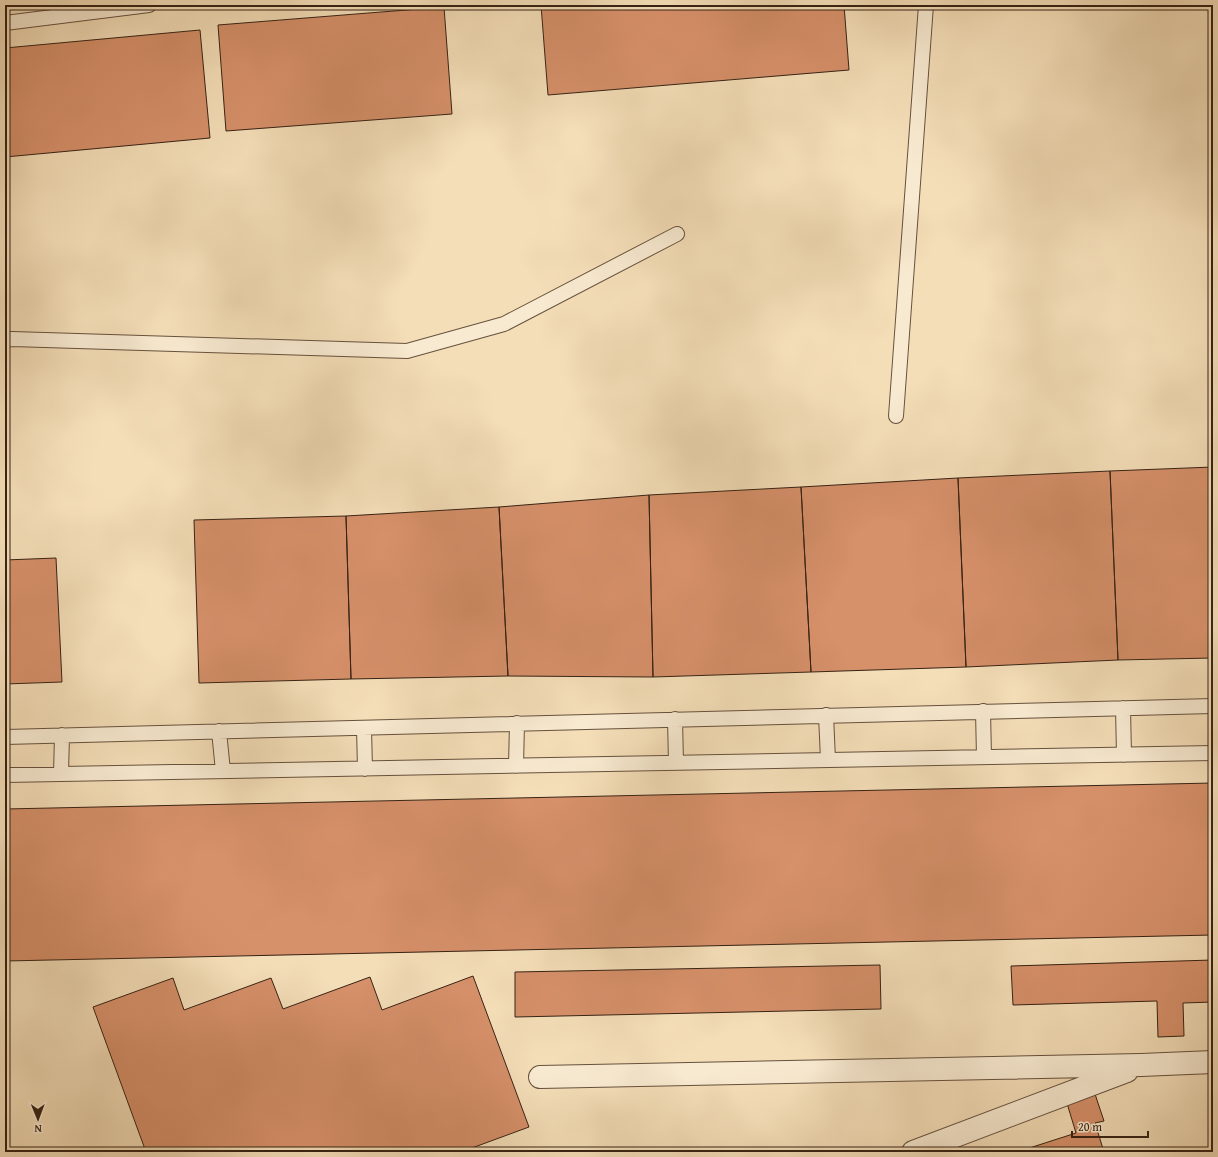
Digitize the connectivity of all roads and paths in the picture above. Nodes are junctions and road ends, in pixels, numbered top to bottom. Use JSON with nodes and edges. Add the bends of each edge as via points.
{"nodes":[{"id":1,"x":149,"y":5,"type":"edge"},
{"id":2,"x":926,"y":5,"type":"edge"},
{"id":3,"x":5,"y":23,"type":"edge"},
{"id":4,"x":677,"y":234,"type":"dead end"},
{"id":5,"x":5,"y":340,"type":"edge"},
{"id":6,"x":896,"y":416,"type":"dead end"},
{"id":7,"x":1213,"y":706,"type":"edge"},
{"id":8,"x":1122,"y":708,"type":"junction"},
{"id":9,"x":983,"y":711,"type":"junction"},
{"id":10,"x":826,"y":715,"type":"junction"},
{"id":11,"x":675,"y":719,"type":"junction"},
{"id":12,"x":517,"y":723,"type":"junction"},
{"id":13,"x":364,"y":728,"type":"junction"},
{"id":14,"x":219,"y":731,"type":"junction"},
{"id":15,"x":62,"y":735,"type":"junction"},
{"id":16,"x":5,"y":737,"type":"edge"},
{"id":17,"x":1213,"y":753,"type":"edge"},
{"id":18,"x":1124,"y":755,"type":"junction"},
{"id":19,"x":984,"y":757,"type":"junction"},
{"id":20,"x":828,"y":760,"type":"junction"},
{"id":21,"x":676,"y":763,"type":"junction"},
{"id":22,"x":516,"y":766,"type":"junction"},
{"id":23,"x":366,"y":768,"type":"junction"},
{"id":24,"x":223,"y":771,"type":"junction"},
{"id":25,"x":61,"y":774,"type":"junction"},
{"id":26,"x":5,"y":775,"type":"edge"},
{"id":27,"x":1213,"y":1062,"type":"edge"},
{"id":28,"x":1141,"y":1065,"type":"junction"},
{"id":29,"x":540,"y":1077,"type":"dead end"},
{"id":30,"x":913,"y":1152,"type":"edge"}],
"edges":[{"from":1,"to":3,"type":"lane"},
{"from":2,"to":6,"type":"lane"},
{"from":4,"to":5,"type":"lane","via":[[504,324],[407,350]]},
{"from":7,"to":8,"type":"lane"},
{"from":8,"to":9,"type":"lane"},
{"from":8,"to":18,"type":"lane"},
{"from":9,"to":10,"type":"lane"},
{"from":9,"to":19,"type":"lane"},
{"from":10,"to":11,"type":"lane"},
{"from":10,"to":20,"type":"lane"},
{"from":11,"to":12,"type":"lane"},
{"from":11,"to":21,"type":"lane"},
{"from":12,"to":13,"type":"lane"},
{"from":12,"to":22,"type":"lane"},
{"from":13,"to":14,"type":"lane"},
{"from":13,"to":23,"type":"lane"},
{"from":14,"to":15,"type":"lane"},
{"from":14,"to":24,"type":"lane"},
{"from":15,"to":16,"type":"lane"},
{"from":15,"to":25,"type":"lane"},
{"from":17,"to":18,"type":"lane"},
{"from":18,"to":19,"type":"lane"},
{"from":19,"to":20,"type":"lane"},
{"from":20,"to":21,"type":"lane"},
{"from":21,"to":22,"type":"lane"},
{"from":22,"to":23,"type":"lane"},
{"from":23,"to":24,"type":"lane"},
{"from":24,"to":25,"type":"lane"},
{"from":25,"to":26,"type":"lane"},
{"from":27,"to":28,"type":"street"},
{"from":28,"to":29,"type":"street"},
{"from":28,"to":30,"type":"street"}]}
